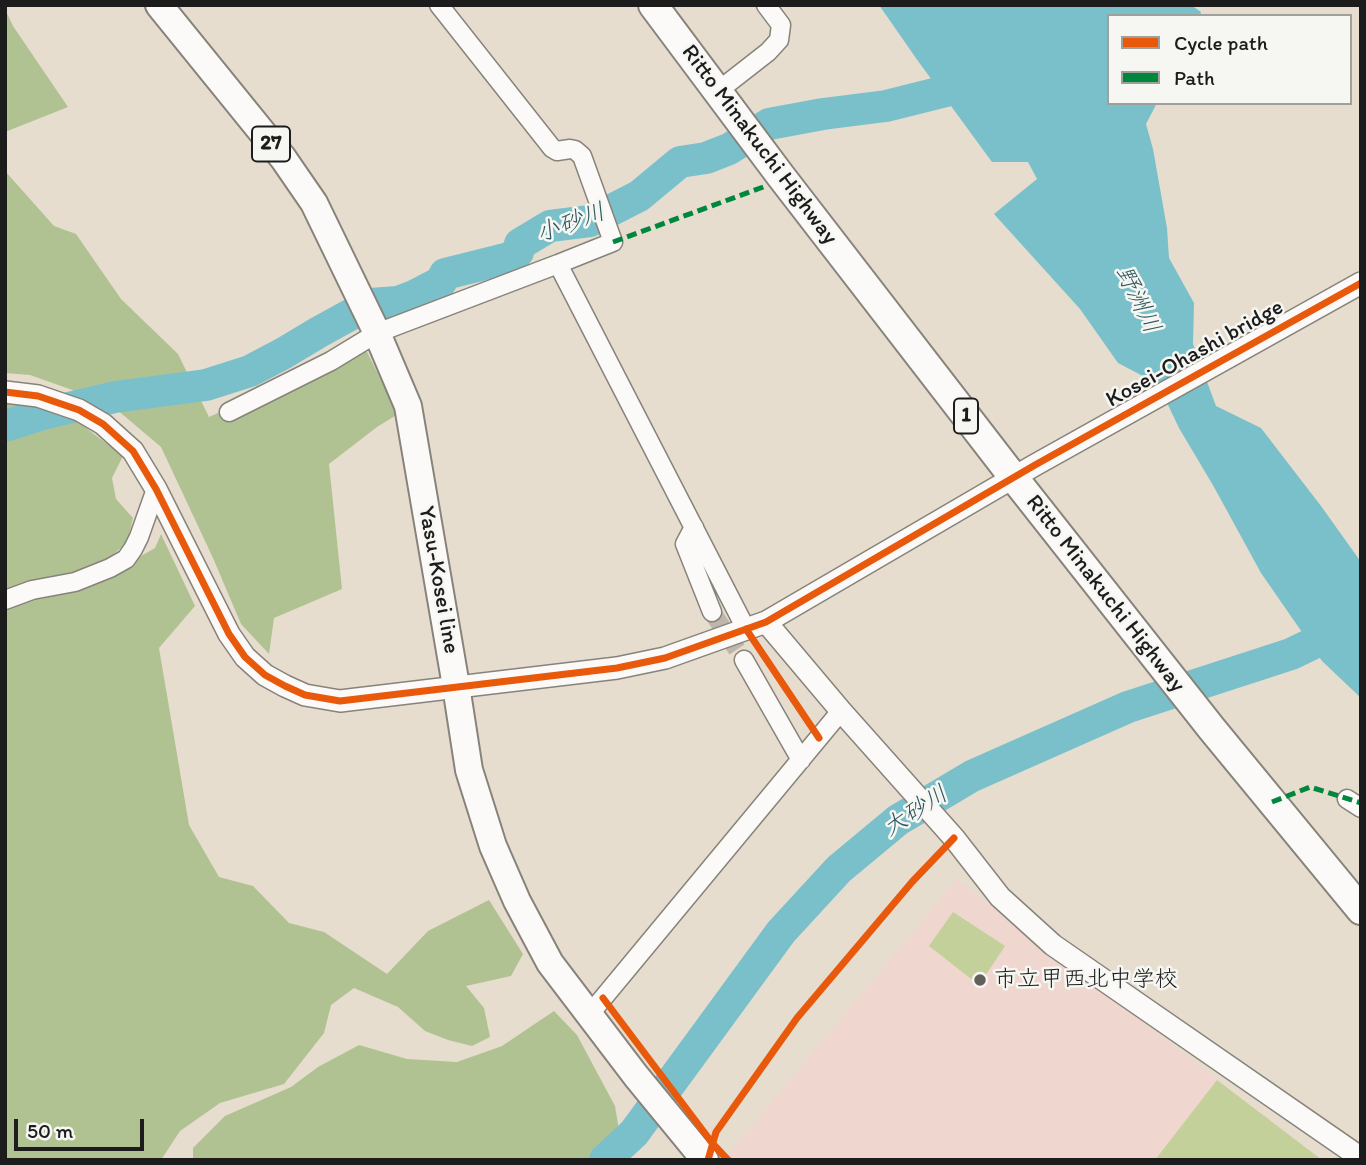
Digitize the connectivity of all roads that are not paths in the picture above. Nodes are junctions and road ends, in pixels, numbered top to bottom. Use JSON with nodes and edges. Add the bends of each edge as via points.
{"nodes":[{"id":1,"x":159,"y":5,"type":"edge"},
{"id":2,"x":439,"y":5,"type":"edge"},
{"id":3,"x":653,"y":5,"type":"edge"},
{"id":4,"x":766,"y":5,"type":"edge"},
{"id":5,"x":718,"y":91,"type":"junction"},
{"id":6,"x":558,"y":264,"type":"junction"},
{"id":7,"x":1361,"y":283,"type":"edge"},
{"id":8,"x":368,"y":315,"type":"junction"},
{"id":9,"x":5,"y":392,"type":"edge"},
{"id":10,"x":229,"y":412,"type":"dead end"},
{"id":11,"x":1014,"y":478,"type":"junction"},
{"id":12,"x":156,"y":489,"type":"junction"},
{"id":13,"x":694,"y":527,"type":"junction"},
{"id":14,"x":5,"y":600,"type":"edge"},
{"id":15,"x":712,"y":612,"type":"tunnel mouth"},
{"id":16,"x":756,"y":625,"type":"junction"},
{"id":17,"x":744,"y":660,"type":"tunnel mouth"},
{"id":18,"x":456,"y":686,"type":"junction"},
{"id":19,"x":841,"y":711,"type":"junction"},
{"id":20,"x":800,"y":760,"type":"junction"},
{"id":21,"x":1361,"y":910,"type":"edge"},
{"id":22,"x":589,"y":1015,"type":"junction"},
{"id":23,"x":1361,"y":1158,"type":"edge"},
{"id":24,"x":705,"y":1160,"type":"edge"}],
"edges":[{"from":1,"to":8,"type":"main road","name":"Yasu-Kosei line","number":"27","via":[[314,203]]},
{"from":2,"to":6,"type":"street","via":[[552,148],[579,152],[613,242]]},
{"from":3,"to":5,"type":"highway","name":"Ritto Minakuchi Highway","number":"1"},
{"from":4,"to":5,"type":"street","via":[[781,25],[779,40]]},
{"from":5,"to":11,"type":"highway","name":"Ritto Minakuchi Highway","number":"1"},
{"from":6,"to":8,"type":"street"},
{"from":6,"to":13,"type":"street"},
{"from":7,"to":11,"type":"street","name":"Kosei-Ohashi bridge"},
{"from":8,"to":10,"type":"street","via":[[331,361]]},
{"from":8,"to":18,"type":"main road","name":"Yasu-Kosei line","number":"27","via":[[408,406]]},
{"from":9,"to":12,"type":"street","name":"Kosei-Ohashi bridge","via":[[38,396],[103,424],[133,451]]},
{"from":11,"to":16,"type":"street","name":"Kosei-Ohashi bridge"},
{"from":11,"to":21,"type":"highway","name":"Ritto Minakuchi Highway","number":"1"},
{"from":12,"to":14,"type":"street","via":[[139,537],[125,558],[75,582]]},
{"from":12,"to":18,"type":"street","name":"Kosei-Ohashi bridge","via":[[229,634],[265,675],[305,695],[340,701]]},
{"from":13,"to":15,"type":"street","via":[[685,544]]},
{"from":13,"to":16,"type":"street"},
{"from":16,"to":18,"type":"street","name":"Kosei-Ohashi bridge","via":[[665,658],[617,668]]},
{"from":16,"to":19,"type":"street"},
{"from":17,"to":20,"type":"street"},
{"from":18,"to":22,"type":"main road","name":"Yasu-Kosei line","number":"27","via":[[469,770],[493,846],[550,963]]},
{"from":19,"to":20,"type":"street"},
{"from":19,"to":23,"type":"street","via":[[1000,897],[1053,945]]},
{"from":20,"to":22,"type":"street"},
{"from":22,"to":24,"type":"main road","name":"Yasu-Kosei line","number":"27"}]}
